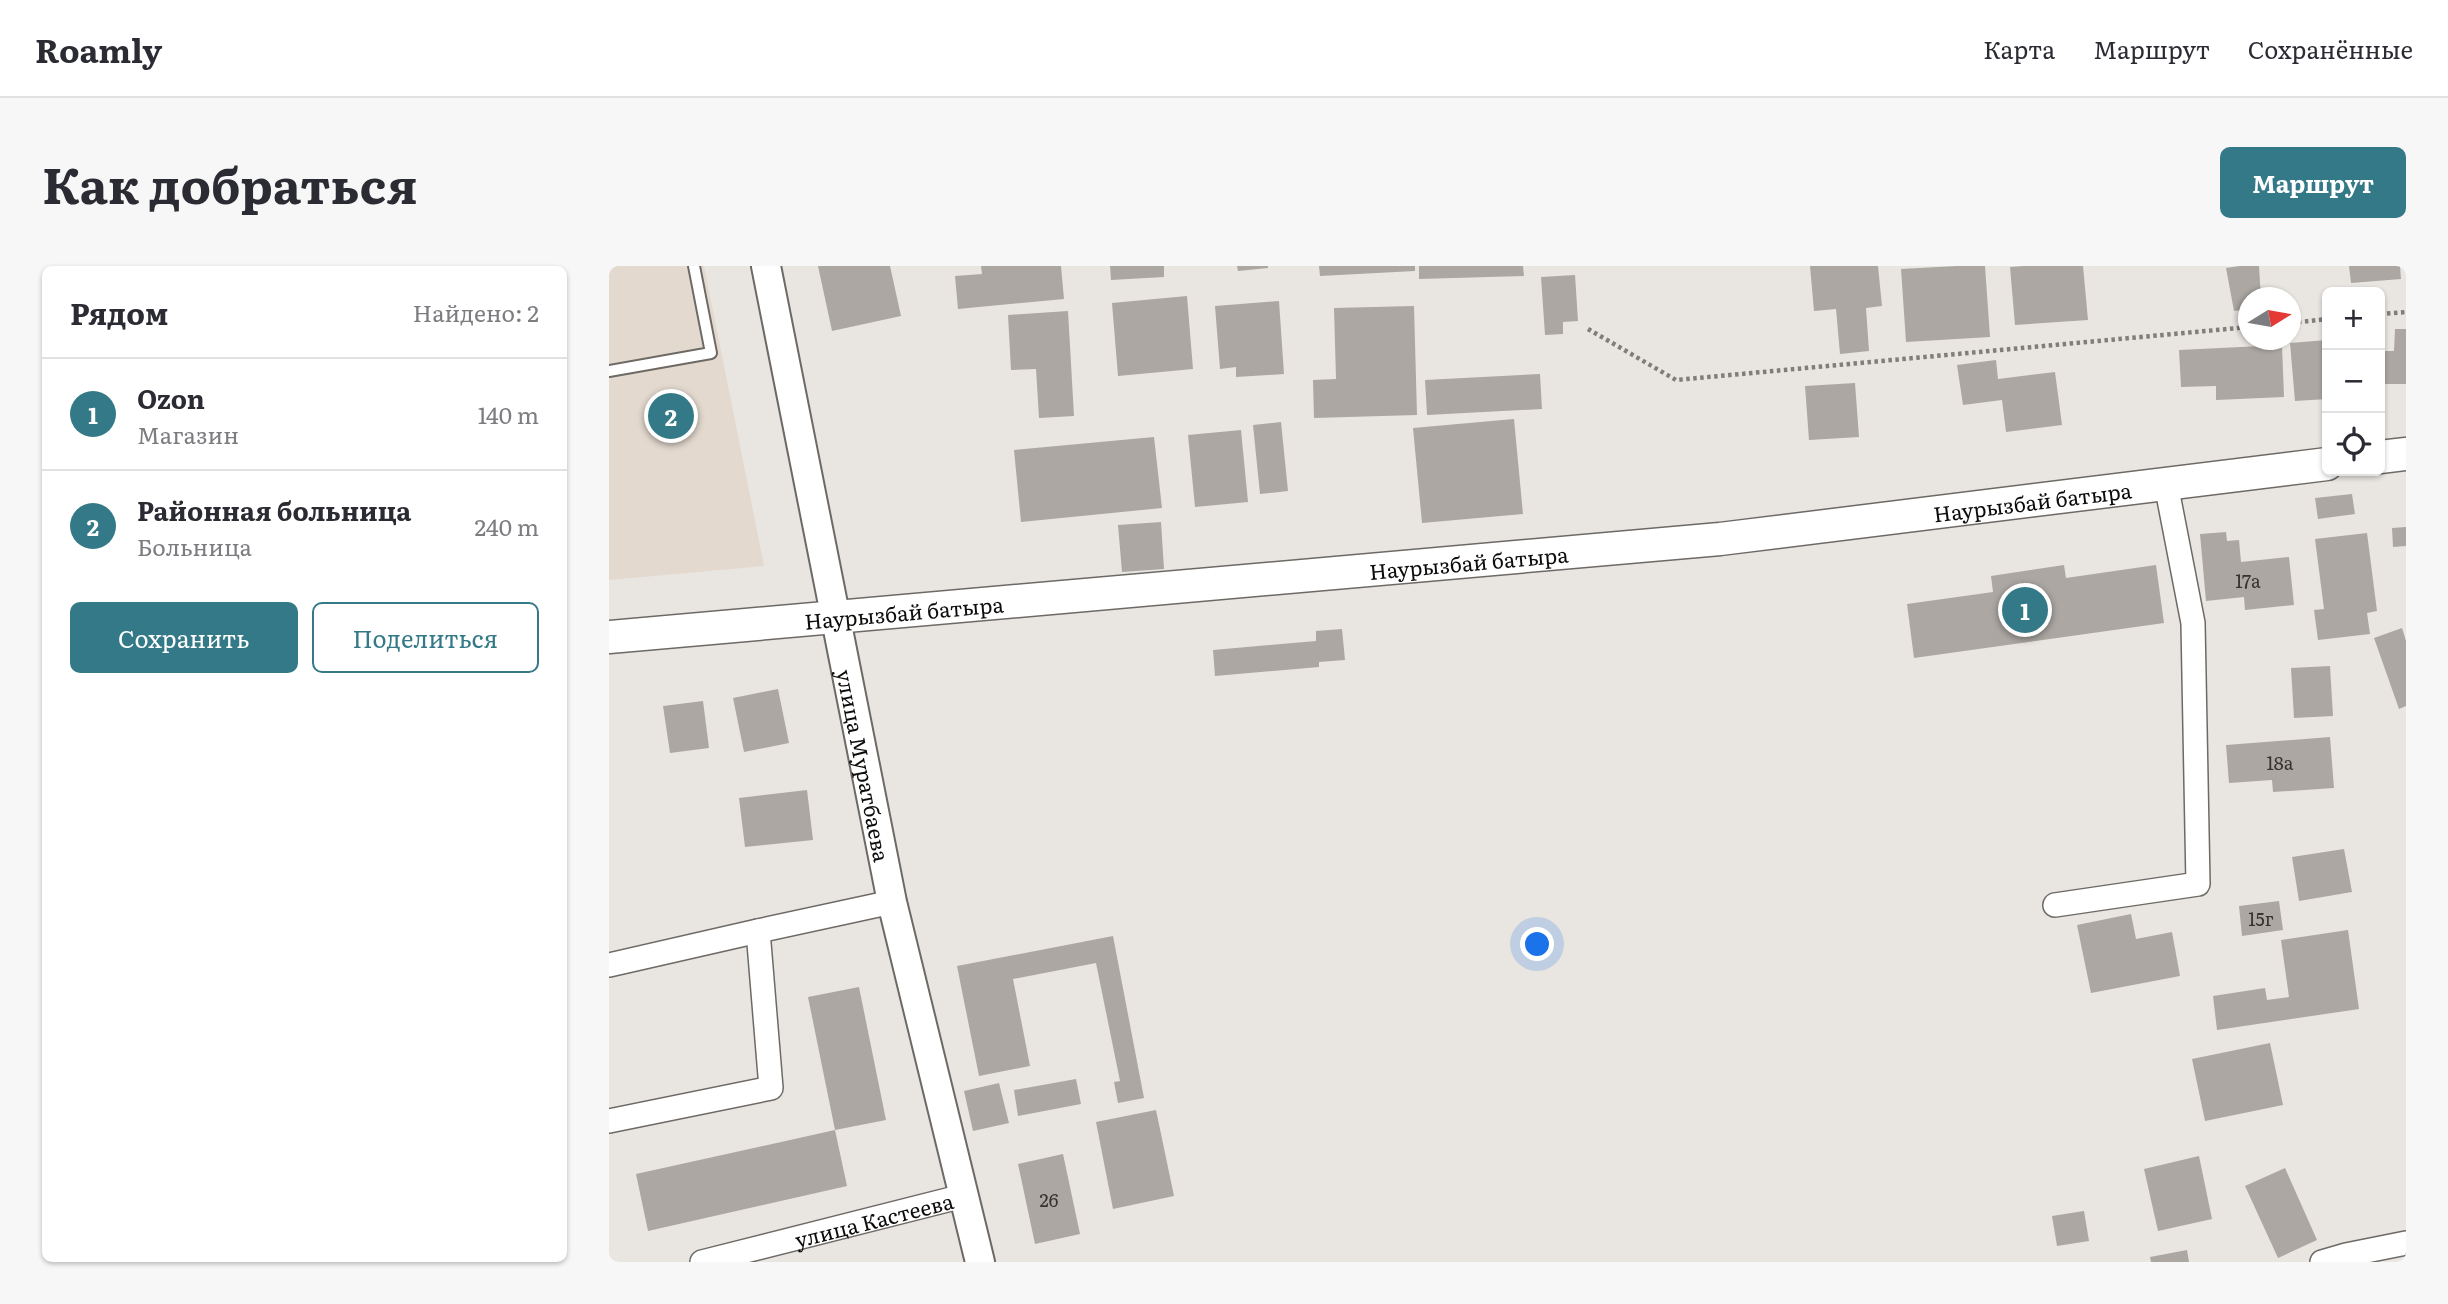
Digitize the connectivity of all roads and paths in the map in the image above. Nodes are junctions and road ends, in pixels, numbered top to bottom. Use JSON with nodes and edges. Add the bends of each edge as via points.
{"nodes":[{"id":1,"x":694,"y":266,"type":"edge"},
{"id":2,"x":766,"y":266,"type":"edge"},
{"id":3,"x":2406,"y":312,"type":"edge"},
{"id":4,"x":2385,"y":314,"type":"edge"},
{"id":5,"x":2322,"y":320,"type":"edge"},
{"id":6,"x":2301,"y":322,"type":"edge"},
{"id":7,"x":2238,"y":328,"type":"edge"},
{"id":8,"x":1588,"y":329,"type":"dead end"},
{"id":9,"x":609,"y":371,"type":"edge"},
{"id":10,"x":2406,"y":454,"type":"edge"},
{"id":11,"x":2385,"y":456,"type":"edge"},
{"id":12,"x":2322,"y":465,"type":"edge"},
{"id":13,"x":2166,"y":484,"type":"junction"},
{"id":14,"x":834,"y":618,"type":"junction"},
{"id":15,"x":609,"y":637,"type":"edge"},
{"id":16,"x":892,"y":902,"type":"junction"},
{"id":17,"x":2055,"y":905,"type":"dead end"},
{"id":18,"x":758,"y":931,"type":"junction"},
{"id":19,"x":609,"y":965,"type":"edge"},
{"id":20,"x":609,"y":1121,"type":"edge"},
{"id":21,"x":963,"y":1196,"type":"junction"},
{"id":22,"x":2406,"y":1243,"type":"edge"},
{"id":23,"x":702,"y":1262,"type":"edge"},
{"id":24,"x":980,"y":1262,"type":"edge"},
{"id":25,"x":2322,"y":1262,"type":"edge"}],
"edges":[{"from":1,"to":9,"type":"lane","via":[[711,353]]},
{"from":2,"to":14,"type":"street","name":"улица Муратбаева"},
{"from":3,"to":4,"type":"path"},
{"from":5,"to":6,"type":"path"},
{"from":7,"to":8,"type":"path","via":[[1675,380]]},
{"from":10,"to":11,"type":"main road"},
{"from":12,"to":13,"type":"main road","name":"Наурызбай батыра"},
{"from":13,"to":14,"type":"main road","name":"Наурызбай батыра","via":[[1720,539]]},
{"from":13,"to":17,"type":"street","via":[[2193,623],[2198,884]]},
{"from":14,"to":15,"type":"main road","name":"Наурызбай батыра"},
{"from":14,"to":16,"type":"street","name":"улица Муратбаева"},
{"from":16,"to":18,"type":"street"},
{"from":16,"to":21,"type":"street","name":"улица Муратбаева"},
{"from":18,"to":19,"type":"street"},
{"from":18,"to":20,"type":"street","via":[[771,1088]]},
{"from":21,"to":23,"type":"street","name":"улица Кастеева"},
{"from":21,"to":24,"type":"street","name":"улица Муратбаева"},
{"from":22,"to":25,"type":"street"}]}
